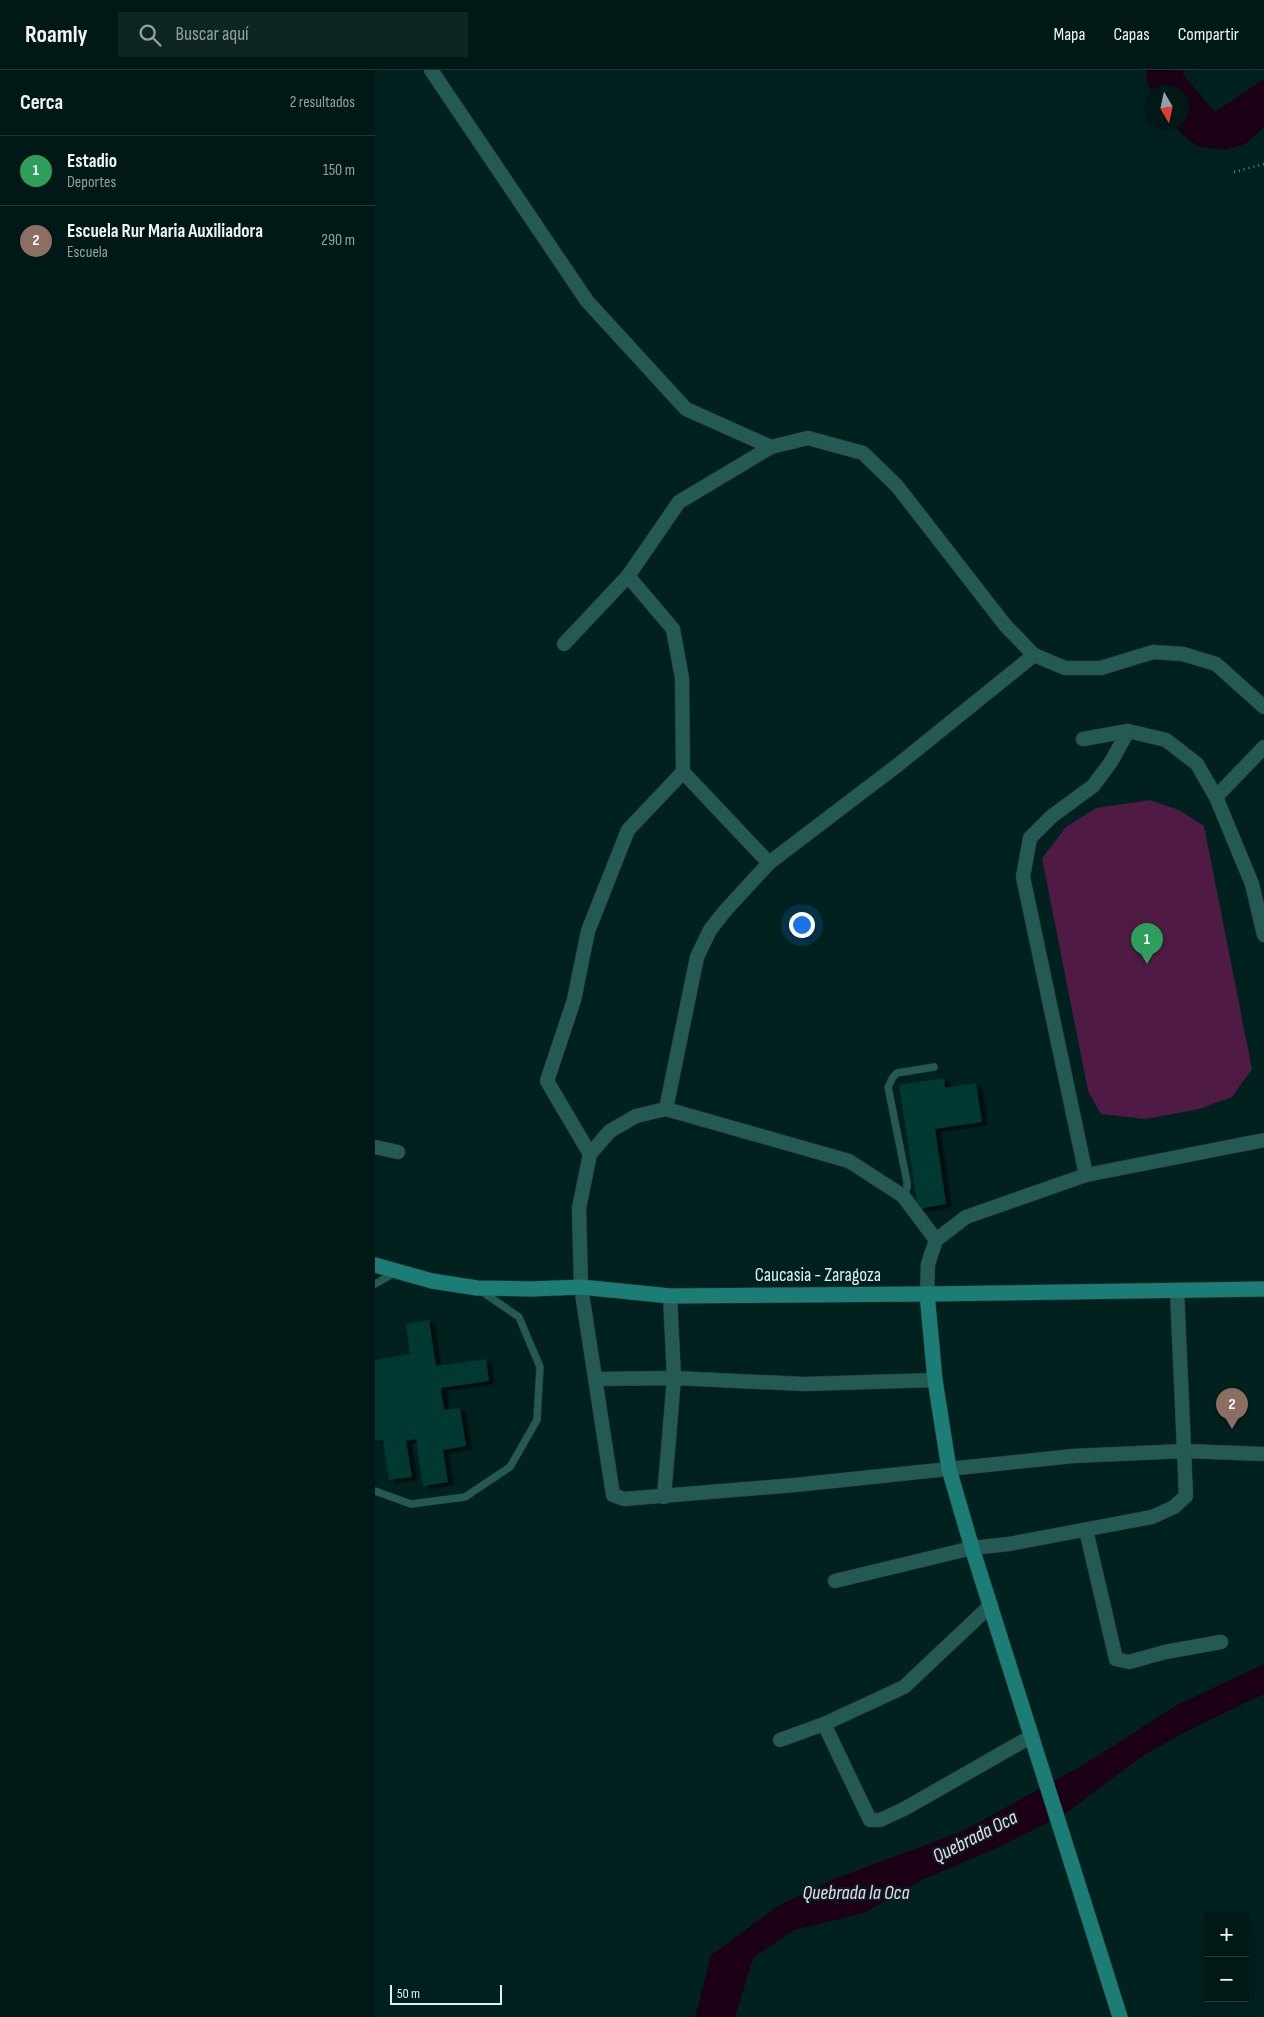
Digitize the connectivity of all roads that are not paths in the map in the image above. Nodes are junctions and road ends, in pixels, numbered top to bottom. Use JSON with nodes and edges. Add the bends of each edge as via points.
{"nodes":[{"id":1,"x":431,"y":70,"type":"edge"},
{"id":2,"x":771,"y":447,"type":"junction"},
{"id":3,"x":628,"y":576,"type":"junction"},
{"id":4,"x":564,"y":644,"type":"dead end"},
{"id":5,"x":1034,"y":655,"type":"junction"},
{"id":6,"x":1264,"y":707,"type":"edge"},
{"id":7,"x":1128,"y":731,"type":"junction"},
{"id":8,"x":1083,"y":739,"type":"dead end"},
{"id":9,"x":1264,"y":747,"type":"edge"},
{"id":10,"x":683,"y":772,"type":"junction"},
{"id":11,"x":1216,"y":797,"type":"junction"},
{"id":12,"x":769,"y":863,"type":"junction"},
{"id":13,"x":1264,"y":935,"type":"edge"},
{"id":14,"x":934,"y":1067,"type":"dead end"},
{"id":15,"x":666,"y":1109,"type":"junction"},
{"id":16,"x":1264,"y":1140,"type":"edge"},
{"id":17,"x":375,"y":1147,"type":"edge"},
{"id":18,"x":398,"y":1152,"type":"dead end"},
{"id":19,"x":590,"y":1154,"type":"junction"},
{"id":20,"x":1086,"y":1175,"type":"junction"},
{"id":21,"x":903,"y":1196,"type":"junction"},
{"id":22,"x":936,"y":1240,"type":"junction"},
{"id":23,"x":375,"y":1265,"type":"edge"},
{"id":24,"x":396,"y":1272,"type":"junction"},
{"id":25,"x":375,"y":1284,"type":"edge"},
{"id":26,"x":581,"y":1287,"type":"junction"},
{"id":27,"x":477,"y":1288,"type":"junction"},
{"id":28,"x":1264,"y":1289,"type":"edge"},
{"id":29,"x":1177,"y":1290,"type":"junction"},
{"id":30,"x":927,"y":1294,"type":"junction"},
{"id":31,"x":670,"y":1296,"type":"junction"},
{"id":32,"x":595,"y":1378,"type":"junction"},
{"id":33,"x":674,"y":1378,"type":"junction"},
{"id":34,"x":935,"y":1380,"type":"junction"},
{"id":35,"x":1185,"y":1451,"type":"junction"},
{"id":36,"x":1264,"y":1454,"type":"edge"},
{"id":37,"x":949,"y":1469,"type":"junction"},
{"id":38,"x":375,"y":1491,"type":"edge"},
{"id":39,"x":664,"y":1497,"type":"junction"},
{"id":40,"x":1086,"y":1530,"type":"junction"},
{"id":41,"x":972,"y":1548,"type":"junction"},
{"id":42,"x":835,"y":1581,"type":"dead end"},
{"id":43,"x":991,"y":1605,"type":"junction"},
{"id":44,"x":1221,"y":1642,"type":"dead end"},
{"id":45,"x":824,"y":1724,"type":"junction"},
{"id":46,"x":1032,"y":1736,"type":"junction"},
{"id":47,"x":780,"y":1740,"type":"dead end"},
{"id":48,"x":1120,"y":2017,"type":"edge"}],
"edges":[{"from":1,"to":2,"type":"street","via":[[594,308],[686,408]]},
{"from":2,"to":3,"type":"street","via":[[679,502]]},
{"from":2,"to":5,"type":"street","via":[[808,438],[863,453],[897,486],[1005,625]]},
{"from":3,"to":4,"type":"street"},
{"from":3,"to":10,"type":"street","via":[[673,629],[682,678]]},
{"from":5,"to":6,"type":"street","via":[[1065,668],[1101,668],[1153,652],[1183,654],[1216,664]]},
{"from":5,"to":12,"type":"street"},
{"from":7,"to":8,"type":"street"},
{"from":7,"to":11,"type":"street","via":[[1166,740],[1197,764]]},
{"from":7,"to":20,"type":"street","via":[[1093,786],[1051,816],[1030,838],[1023,876]]},
{"from":9,"to":11,"type":"street"},
{"from":10,"to":12,"type":"street"},
{"from":10,"to":19,"type":"street","via":[[628,830],[588,931],[574,1000],[547,1081]]},
{"from":11,"to":13,"type":"street","via":[[1252,884]]},
{"from":12,"to":15,"type":"street","via":[[719,918],[697,956]]},
{"from":14,"to":21,"type":"lane","via":[[897,1073],[888,1087],[907,1182]]},
{"from":15,"to":19,"type":"street","via":[[636,1116],[610,1132]]},
{"from":15,"to":21,"type":"street","via":[[849,1161]]},
{"from":16,"to":20,"type":"street"},
{"from":17,"to":18,"type":"street"},
{"from":19,"to":26,"type":"street","via":[[579,1208]]},
{"from":20,"to":22,"type":"street","via":[[966,1217]]},
{"from":21,"to":22,"type":"street"},
{"from":22,"to":30,"type":"street","via":[[928,1264]]},
{"from":23,"to":24,"type":"main road","name":"Caucasia - Zaragoza"},
{"from":24,"to":25,"type":"lane"},
{"from":24,"to":27,"type":"main road","name":"Caucasia - Zaragoza"},
{"from":26,"to":27,"type":"main road","name":"Caucasia - Zaragoza"},
{"from":26,"to":31,"type":"main road","name":"Caucasia - Zaragoza"},
{"from":26,"to":32,"type":"street"},
{"from":27,"to":38,"type":"lane","via":[[519,1317],[540,1366],[537,1420],[510,1467],[465,1497],[411,1504]]},
{"from":28,"to":29,"type":"main road","name":"Caucasia - Zaragoza"},
{"from":29,"to":30,"type":"main road","name":"Caucasia - Zaragoza"},
{"from":29,"to":35,"type":"street"},
{"from":30,"to":31,"type":"main road","name":"Caucasia - Zaragoza"},
{"from":30,"to":34,"type":"main road"},
{"from":31,"to":33,"type":"street"},
{"from":32,"to":33,"type":"street"},
{"from":32,"to":39,"type":"street","via":[[613,1495],[624,1499]]},
{"from":33,"to":34,"type":"street","via":[[804,1384]]},
{"from":33,"to":39,"type":"street"},
{"from":34,"to":37,"type":"main road"},
{"from":35,"to":36,"type":"street"},
{"from":35,"to":37,"type":"street","via":[[1073,1456]]},
{"from":35,"to":40,"type":"street","via":[[1186,1496],[1174,1507],[1152,1517]]},
{"from":37,"to":39,"type":"street"},
{"from":37,"to":41,"type":"main road"},
{"from":40,"to":41,"type":"street"},
{"from":40,"to":44,"type":"street","via":[[1116,1659],[1129,1662]]},
{"from":41,"to":42,"type":"street"},
{"from":41,"to":43,"type":"main road"},
{"from":43,"to":45,"type":"street","via":[[904,1687]]},
{"from":43,"to":46,"type":"main road"},
{"from":45,"to":46,"type":"street","via":[[870,1820],[880,1820],[904,1809]]},
{"from":45,"to":47,"type":"street"},
{"from":46,"to":48,"type":"main road"}]}
